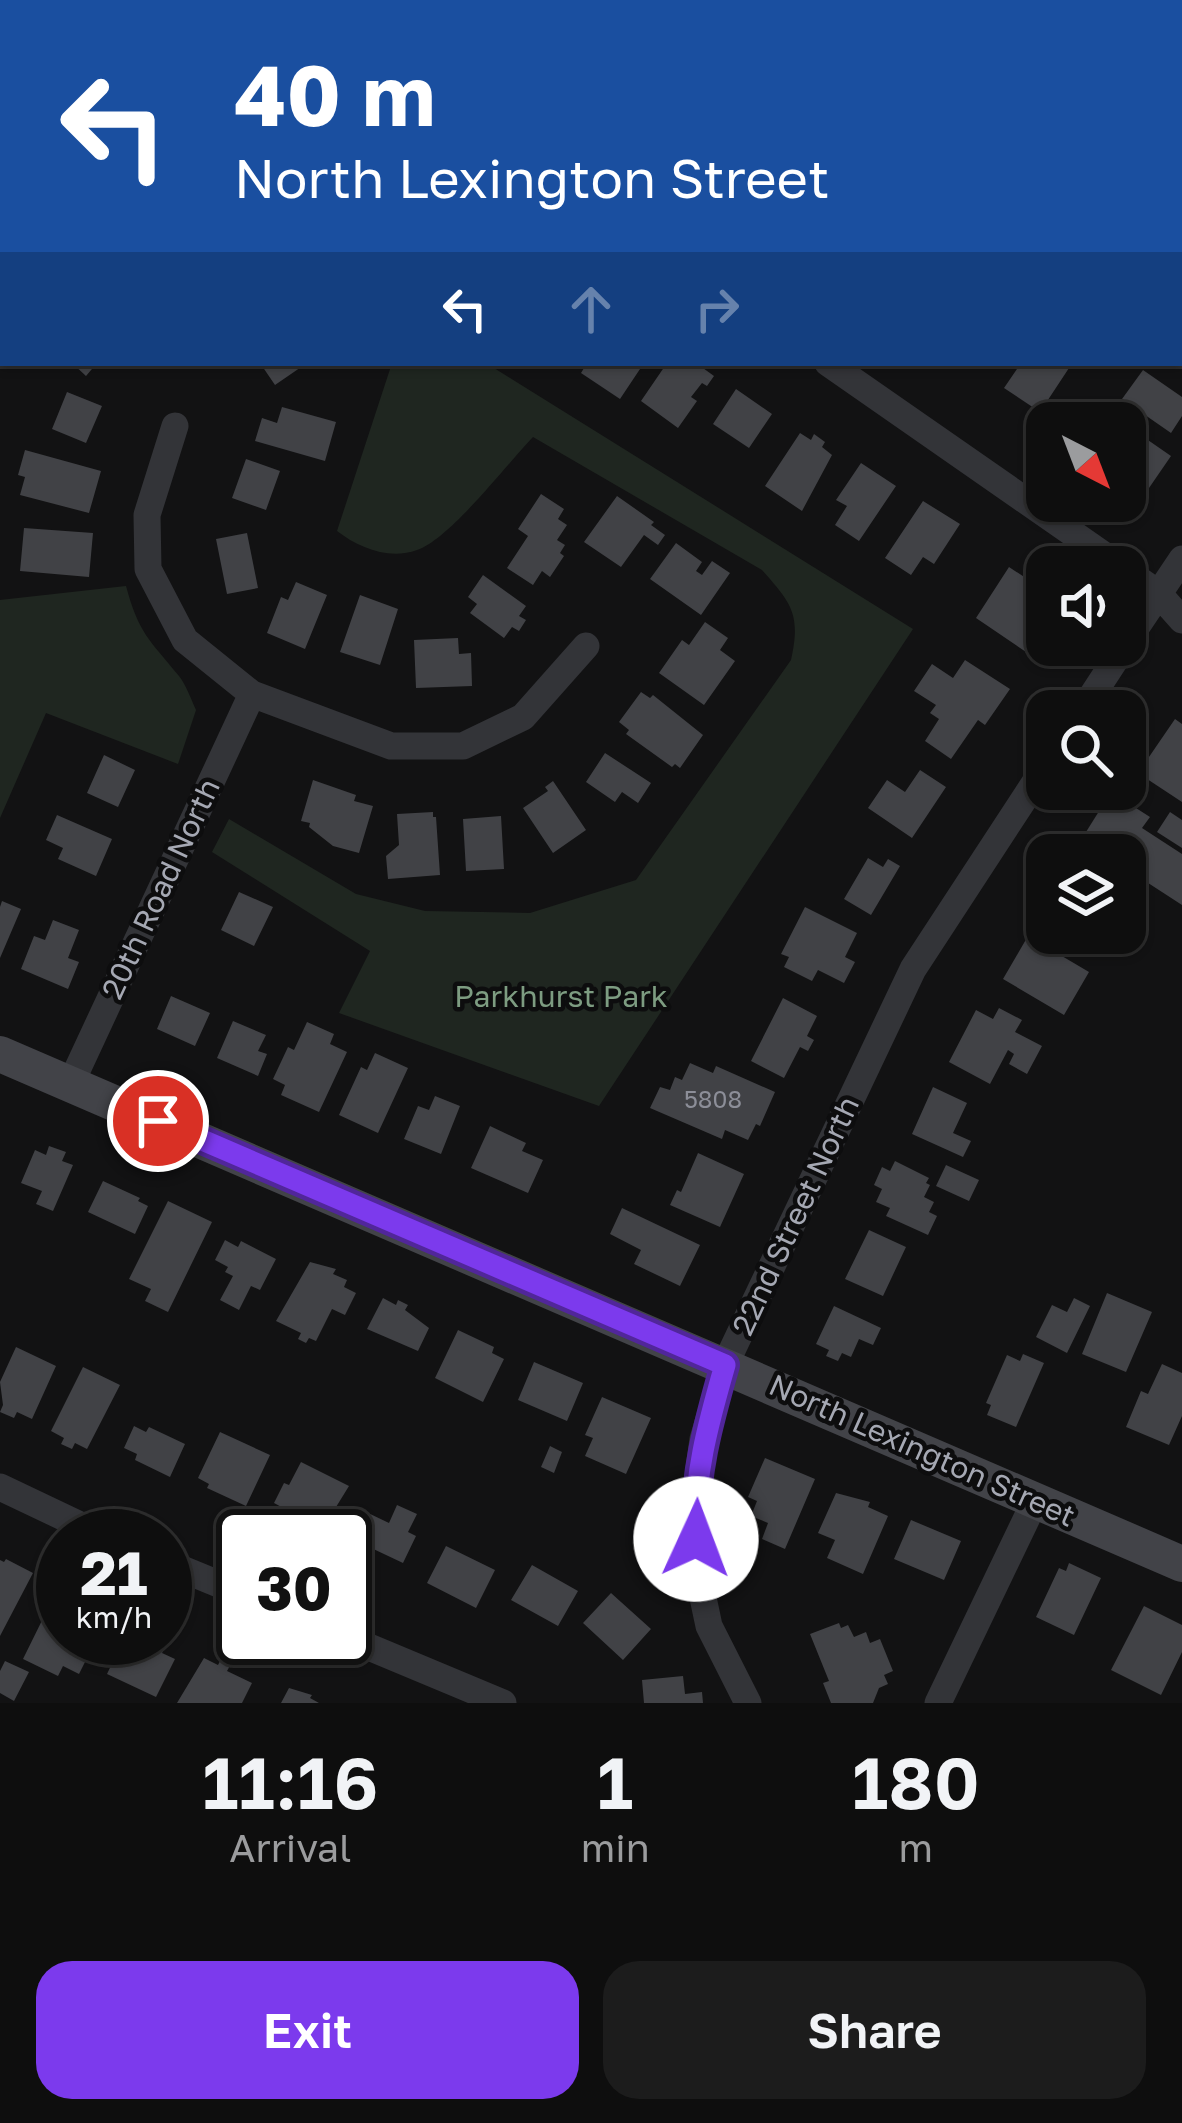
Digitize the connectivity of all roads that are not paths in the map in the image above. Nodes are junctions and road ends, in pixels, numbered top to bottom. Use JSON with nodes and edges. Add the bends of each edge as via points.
{"nodes":[{"id":1,"x":840,"y":366,"type":"edge"},
{"id":2,"x":175,"y":426,"type":"dead end"},
{"id":3,"x":1092,"y":546,"type":"edge"},
{"id":4,"x":1182,"y":559,"type":"edge"},
{"id":5,"x":1146,"y":584,"type":"edge"},
{"id":6,"x":1159,"y":593,"type":"junction"},
{"id":7,"x":1146,"y":613,"type":"edge"},
{"id":8,"x":1182,"y":620,"type":"edge"},
{"id":9,"x":586,"y":646,"type":"dead end"},
{"id":10,"x":252,"y":694,"type":"junction"},
{"id":11,"x":1026,"y":796,"type":"edge"},
{"id":12,"x":0,"y":1054,"type":"edge"},
{"id":13,"x":71,"y":1083,"type":"junction"},
{"id":14,"x":725,"y":1365,"type":"junction"},
{"id":15,"x":0,"y":1487,"type":"edge"},
{"id":16,"x":1035,"y":1501,"type":"junction"},
{"id":17,"x":47,"y":1509,"type":"edge"},
{"id":18,"x":1182,"y":1564,"type":"edge"},
{"id":19,"x":372,"y":1648,"type":"edge"},
{"id":20,"x":503,"y":1703,"type":"edge"},
{"id":21,"x":748,"y":1703,"type":"edge"},
{"id":22,"x":938,"y":1703,"type":"edge"}],
"edges":[{"from":1,"to":3,"type":"street"},
{"from":2,"to":10,"type":"street","via":[[147,515],[148,569],[185,640]]},
{"from":4,"to":6,"type":"street"},
{"from":5,"to":6,"type":"street"},
{"from":6,"to":7,"type":"street"},
{"from":6,"to":8,"type":"street"},
{"from":9,"to":10,"type":"street","via":[[523,717],[464,746],[391,746]]},
{"from":10,"to":13,"type":"street","name":"20th Road North"},
{"from":11,"to":14,"type":"street","name":"22nd Street North","via":[[914,969]]},
{"from":12,"to":13,"type":"street","name":"North Lexington Street"},
{"from":13,"to":14,"type":"street","name":"North Lexington Street"},
{"from":14,"to":16,"type":"street","name":"North Lexington Street"},
{"from":14,"to":21,"type":"street","name":"22nd Street North","via":[[694,1504],[698,1574],[710,1626]]},
{"from":15,"to":17,"type":"street"},
{"from":16,"to":18,"type":"street","name":"North Lexington Street"},
{"from":16,"to":22,"type":"street"},
{"from":19,"to":20,"type":"street"}]}
